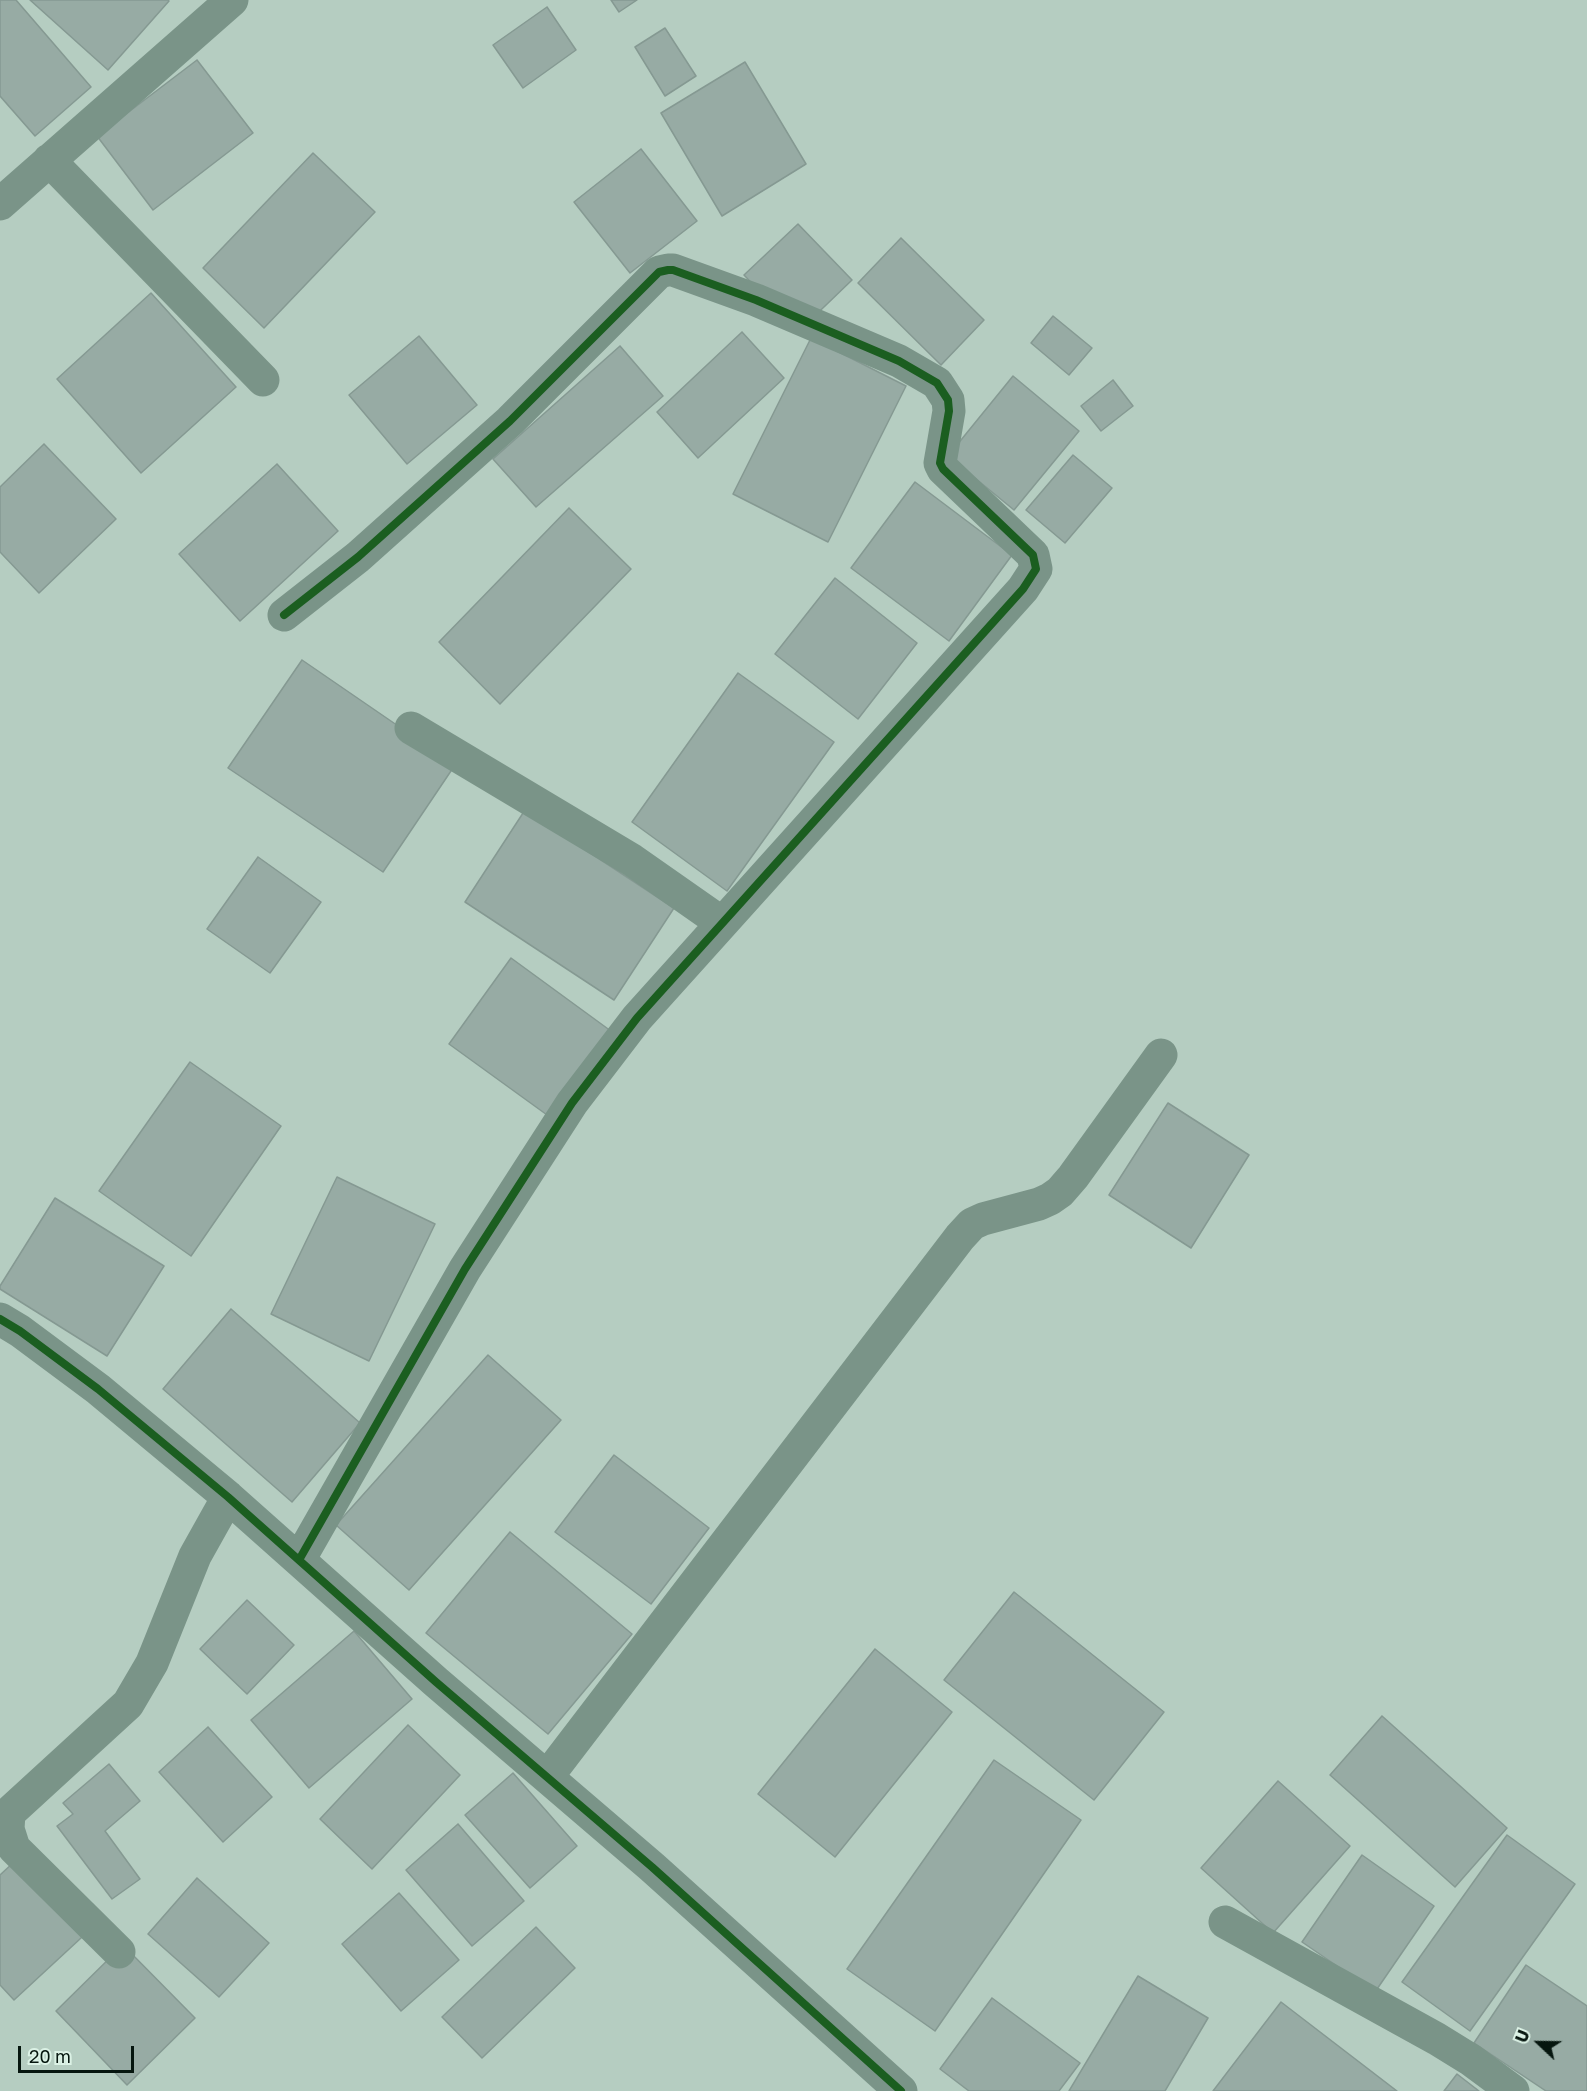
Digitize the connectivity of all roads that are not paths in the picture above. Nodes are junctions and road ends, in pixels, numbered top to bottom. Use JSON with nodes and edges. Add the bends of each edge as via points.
{"nodes":[{"id":1,"x":232,"y":0,"type":"edge"},
{"id":2,"x":49,"y":160,"type":"junction"},
{"id":3,"x":0,"y":204,"type":"edge"},
{"id":4,"x":263,"y":380,"type":"dead end"},
{"id":5,"x":284,"y":615,"type":"dead end"},
{"id":6,"x":411,"y":728,"type":"dead end"},
{"id":7,"x":722,"y":923,"type":"junction"},
{"id":8,"x":1161,"y":1055,"type":"dead end"},
{"id":9,"x":0,"y":1319,"type":"edge"},
{"id":10,"x":228,"y":1497,"type":"junction"},
{"id":11,"x":299,"y":1560,"type":"junction"},
{"id":12,"x":548,"y":1778,"type":"junction"},
{"id":13,"x":4,"y":1816,"type":"edge"},
{"id":14,"x":1225,"y":1922,"type":"dead end"},
{"id":15,"x":119,"y":1952,"type":"dead end"},
{"id":16,"x":902,"y":2091,"type":"edge"},
{"id":17,"x":1513,"y":2091,"type":"edge"}],
"edges":[{"from":1,"to":2,"type":"street"},
{"from":2,"to":3,"type":"street"},
{"from":2,"to":4,"type":"street"},
{"from":5,"to":7,"type":"street","via":[[358,557],[510,421],[664,270],[756,300],[926,375],[948,400],[940,463],[943,469],[1033,555],[1036,569],[1023,589]]},
{"from":6,"to":7,"type":"street","via":[[632,860]]},
{"from":7,"to":11,"type":"street","via":[[637,1018],[572,1103],[465,1269]]},
{"from":8,"to":12,"type":"street","via":[[1060,1192],[1038,1204],[982,1219],[960,1237]]},
{"from":9,"to":10,"type":"street","via":[[98,1389]]},
{"from":10,"to":11,"type":"street"},
{"from":10,"to":13,"type":"street","via":[[195,1556],[152,1663],[128,1704]]},
{"from":11,"to":12,"type":"street"},
{"from":12,"to":16,"type":"street"},
{"from":13,"to":15,"type":"street","via":[[14,1848]]},
{"from":14,"to":17,"type":"street","via":[[1437,2039]]}]}
